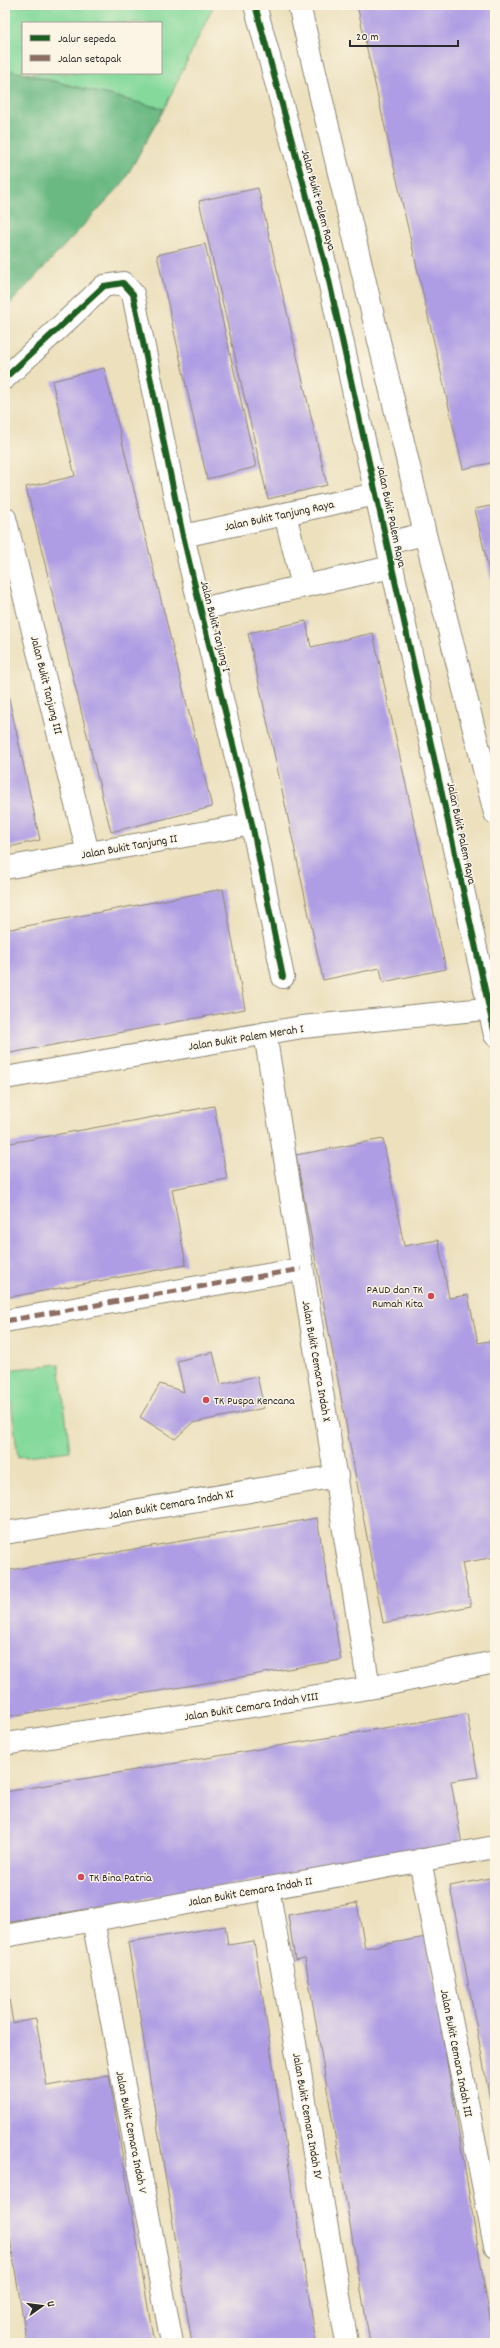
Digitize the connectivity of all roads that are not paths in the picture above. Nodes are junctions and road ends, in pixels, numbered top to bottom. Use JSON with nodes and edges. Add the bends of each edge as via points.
{"nodes":[{"id":1,"x":255,"y":5,"type":"edge"},
{"id":2,"x":299,"y":5,"type":"edge"},
{"id":3,"x":5,"y":378,"type":"edge"},
{"id":4,"x":376,"y":494,"type":"junction"},
{"id":5,"x":285,"y":514,"type":"junction"},
{"id":6,"x":5,"y":518,"type":"edge"},
{"id":7,"x":425,"y":534,"type":"junction"},
{"id":8,"x":183,"y":536,"type":"junction"},
{"id":9,"x":387,"y":543,"type":"junction"},
{"id":10,"x":392,"y":567,"type":"junction"},
{"id":11,"x":303,"y":586,"type":"junction"},
{"id":12,"x":200,"y":609,"type":"junction"},
{"id":13,"x":495,"y":813,"type":"edge"},
{"id":14,"x":252,"y":824,"type":"junction"},
{"id":15,"x":88,"y":853,"type":"junction"},
{"id":16,"x":5,"y":868,"type":"edge"},
{"id":17,"x":284,"y":977,"type":"dead end"},
{"id":18,"x":492,"y":1008,"type":"edge"},
{"id":19,"x":266,"y":1033,"type":"junction"},
{"id":20,"x":495,"y":1035,"type":"edge"},
{"id":21,"x":5,"y":1078,"type":"edge"},
{"id":22,"x":301,"y":1269,"type":"junction"},
{"id":23,"x":5,"y":1321,"type":"edge"},
{"id":24,"x":337,"y":1476,"type":"junction"},
{"id":25,"x":5,"y":1533,"type":"edge"},
{"id":26,"x":495,"y":1662,"type":"edge"},
{"id":27,"x":369,"y":1688,"type":"junction"},
{"id":28,"x":5,"y":1744,"type":"edge"},
{"id":29,"x":495,"y":1846,"type":"edge"},
{"id":30,"x":420,"y":1860,"type":"junction"},
{"id":31,"x":268,"y":1888,"type":"junction"},
{"id":32,"x":93,"y":1920,"type":"junction"},
{"id":33,"x":5,"y":1936,"type":"edge"},
{"id":34,"x":495,"y":2246,"type":"edge"},
{"id":35,"x":172,"y":2343,"type":"edge"},
{"id":36,"x":347,"y":2343,"type":"edge"}],
"edges":[{"from":1,"to":4,"type":"street","name":"Jalan Bukit Palem Raya","via":[[326,267]]},
{"from":2,"to":7,"type":"street","name":"Jalan Bukit Palem Raya"},
{"from":3,"to":8,"type":"street","name":"Jalan Bukit Tanjung I","via":[[104,286],[123,283],[133,294]]},
{"from":4,"to":5,"type":"street","name":"Jalan Bukit Tanjung Raya"},
{"from":4,"to":9,"type":"street","name":"Jalan Bukit Palem Raya"},
{"from":5,"to":8,"type":"street","name":"Jalan Bukit Tanjung Raya"},
{"from":5,"to":11,"type":"street"},
{"from":6,"to":15,"type":"street","name":"Jalan Bukit Tanjung III"},
{"from":7,"to":9,"type":"street"},
{"from":7,"to":13,"type":"street","name":"Jalan Bukit Palem Raya"},
{"from":8,"to":12,"type":"street","name":"Jalan Bukit Tanjung I"},
{"from":9,"to":10,"type":"street","name":"Jalan Bukit Palem Raya"},
{"from":10,"to":11,"type":"street"},
{"from":10,"to":18,"type":"street","name":"Jalan Bukit Palem Raya"},
{"from":11,"to":12,"type":"street"},
{"from":12,"to":14,"type":"street","name":"Jalan Bukit Tanjung I"},
{"from":14,"to":15,"type":"street","name":"Jalan Bukit Tanjung II"},
{"from":14,"to":17,"type":"street","name":"Jalan Bukit Tanjung I"},
{"from":15,"to":16,"type":"street","name":"Jalan Bukit Tanjung II"},
{"from":18,"to":19,"type":"street","name":"Jalan Bukit Palem Merah I","via":[[302,1027]]},
{"from":18,"to":20,"type":"street","name":"Jalan Bukit Palem Raya"},
{"from":19,"to":21,"type":"street","name":"Jalan Bukit Palem Merah I"},
{"from":19,"to":22,"type":"street","name":"Jalan Bukit Cemara Indah X"},
{"from":22,"to":23,"type":"street"},
{"from":22,"to":24,"type":"street","name":"Jalan Bukit Cemara Indah X"},
{"from":24,"to":25,"type":"street","name":"Jalan Bukit Cemara Indah XI"},
{"from":24,"to":27,"type":"street","name":"Jalan Bukit Cemara Indah X"},
{"from":26,"to":27,"type":"street","name":"Jalan Bukit Cemara Indah VIII"},
{"from":27,"to":28,"type":"street","name":"Jalan Bukit Cemara Indah VIII"},
{"from":29,"to":30,"type":"street","name":"Jalan Bukit Cemara Indah II"},
{"from":30,"to":31,"type":"street","name":"Jalan Bukit Cemara Indah II"},
{"from":30,"to":34,"type":"street","name":"Jalan Bukit Cemara Indah III"},
{"from":31,"to":32,"type":"street","name":"Jalan Bukit Cemara Indah II"},
{"from":31,"to":36,"type":"street","name":"Jalan Bukit Cemara Indah IV"},
{"from":32,"to":33,"type":"street","name":"Jalan Bukit Cemara Indah II"},
{"from":32,"to":35,"type":"street","name":"Jalan Bukit Cemara Indah V"}]}
